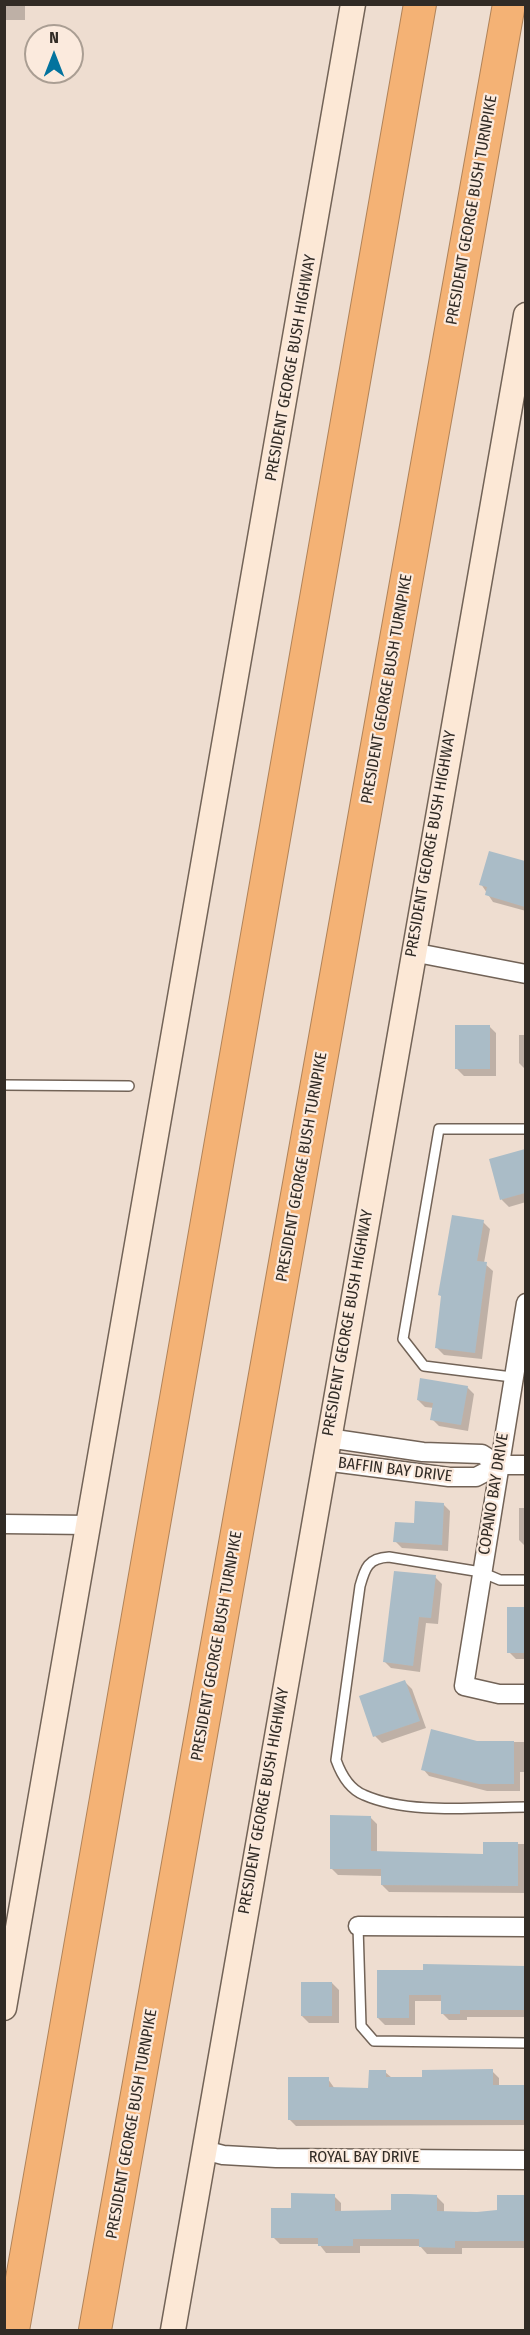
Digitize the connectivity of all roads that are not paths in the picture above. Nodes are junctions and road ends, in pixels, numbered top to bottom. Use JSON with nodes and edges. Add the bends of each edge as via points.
{"nodes":[{"id":1,"x":353,"y":4,"type":"edge"},
{"id":2,"x":420,"y":4,"type":"edge"},
{"id":3,"x":509,"y":4,"type":"edge"},
{"id":4,"x":525,"y":315,"type":"edge"},
{"id":5,"x":412,"y":952,"type":"junction"},
{"id":6,"x":525,"y":974,"type":"edge"},
{"id":7,"x":4,"y":1085,"type":"edge"},
{"id":8,"x":129,"y":1086,"type":"dead end"},
{"id":9,"x":525,"y":1129,"type":"edge"},
{"id":10,"x":525,"y":1303,"type":"edge"},
{"id":11,"x":522,"y":1348,"type":"edge"},
{"id":12,"x":512,"y":1377,"type":"junction"},
{"id":13,"x":326,"y":1450,"type":"junction"},
{"id":14,"x":500,"y":1465,"type":"junction"},
{"id":15,"x":525,"y":1465,"type":"edge"},
{"id":16,"x":4,"y":1524,"type":"edge"},
{"id":17,"x":88,"y":1525,"type":"junction"},
{"id":18,"x":481,"y":1572,"type":"junction"},
{"id":19,"x":525,"y":1580,"type":"edge"},
{"id":20,"x":525,"y":1694,"type":"edge"},
{"id":21,"x":525,"y":1807,"type":"edge"},
{"id":22,"x":358,"y":1926,"type":"joint"},
{"id":23,"x":525,"y":1927,"type":"edge"},
{"id":24,"x":4,"y":2008,"type":"edge"},
{"id":25,"x":525,"y":2043,"type":"edge"},
{"id":26,"x":204,"y":2150,"type":"junction"},
{"id":27,"x":525,"y":2160,"type":"edge"},
{"id":28,"x":11,"y":2331,"type":"edge"},
{"id":29,"x":95,"y":2331,"type":"edge"},
{"id":30,"x":173,"y":2331,"type":"edge"}],
"edges":[{"from":1,"to":17,"type":"main road","name":"PRESIDENT GEORGE BUSH HIGHWAY"},
{"from":2,"to":28,"type":"highway"},
{"from":3,"to":29,"type":"highway","name":"PRESIDENT GEORGE BUSH TURNPIKE"},
{"from":4,"to":5,"type":"main road","name":"PRESIDENT GEORGE BUSH HIGHWAY"},
{"from":5,"to":6,"type":"street"},
{"from":5,"to":13,"type":"main road","name":"PRESIDENT GEORGE BUSH HIGHWAY"},
{"from":7,"to":8,"type":"lane"},
{"from":9,"to":12,"type":"lane","via":[[439,1129],[403,1339],[424,1366]]},
{"from":10,"to":11,"type":"street","name":"COPANO BAY DRIVE"},
{"from":11,"to":12,"type":"street","name":"COPANO BAY DRIVE"},
{"from":12,"to":14,"type":"street","name":"COPANO BAY DRIVE"},
{"from":13,"to":14,"type":"street","name":"BAFFIN BAY DRIVE","via":[[482,1454]]},
{"from":13,"to":14,"type":"street","name":"BAFFIN BAY DRIVE","via":[[449,1478],[476,1478]]},
{"from":13,"to":26,"type":"main road","name":"PRESIDENT GEORGE BUSH HIGHWAY"},
{"from":14,"to":15,"type":"street","name":"BAFFIN BAY DRIVE"},
{"from":14,"to":18,"type":"street","name":"COPANO BAY DRIVE"},
{"from":16,"to":17,"type":"street"},
{"from":17,"to":24,"type":"main road","name":"PRESIDENT GEORGE BUSH HIGHWAY"},
{"from":18,"to":19,"type":"lane","via":[[500,1580]]},
{"from":18,"to":20,"type":"street","name":"COPANO BAY DRIVE","via":[[464,1686],[499,1694]]},
{"from":18,"to":21,"type":"lane","via":[[388,1557],[377,1557],[365,1568],[336,1760],[347,1782],[357,1791],[396,1804]]},
{"from":22,"to":23,"type":"street"},
{"from":22,"to":25,"type":"lane","via":[[361,2026],[374,2041]]},
{"from":26,"to":27,"type":"street","name":"ROYAL BAY DRIVE","via":[[276,2158]]},
{"from":26,"to":30,"type":"main road","name":"PRESIDENT GEORGE BUSH HIGHWAY"}]}
